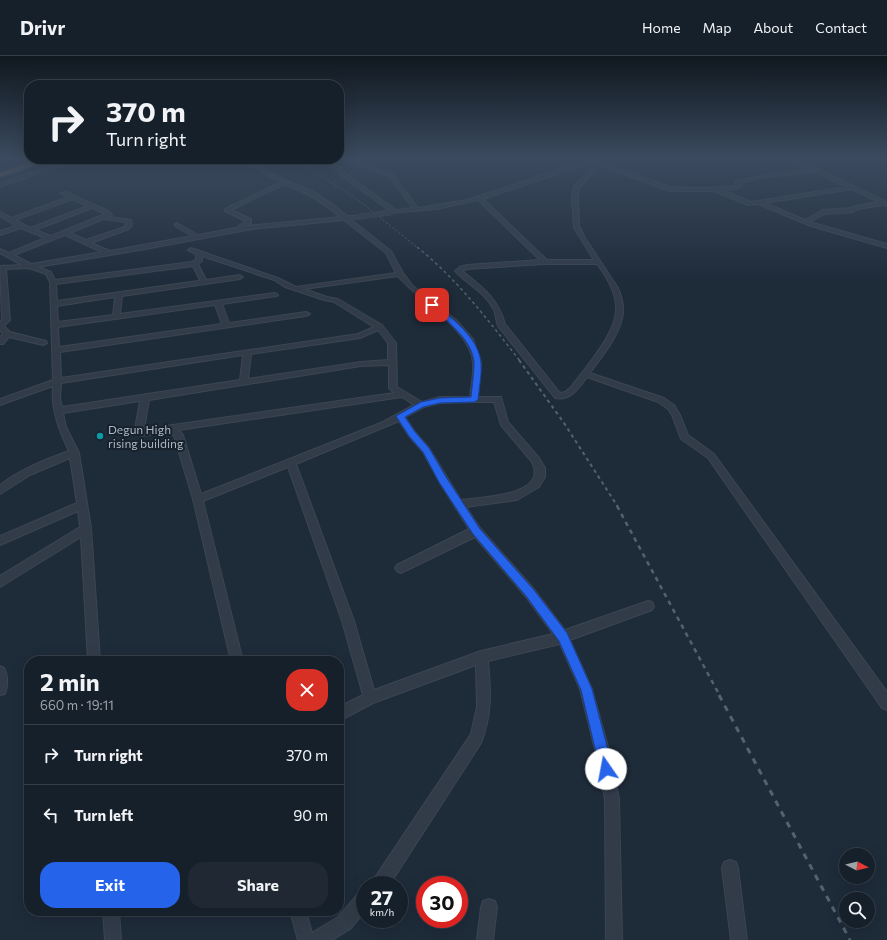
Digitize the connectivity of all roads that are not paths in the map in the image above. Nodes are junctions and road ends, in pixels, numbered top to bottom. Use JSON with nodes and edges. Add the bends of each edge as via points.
{"nodes":[{"id":1,"x":64,"y":200,"type":"edge"},
{"id":2,"x":80,"y":200,"type":"edge"},
{"id":3,"x":247,"y":200,"type":"edge"},
{"id":4,"x":323,"y":200,"type":"edge"},
{"id":5,"x":378,"y":200,"type":"edge"},
{"id":6,"x":410,"y":200,"type":"edge"},
{"id":7,"x":470,"y":200,"type":"edge"},
{"id":8,"x":481,"y":200,"type":"edge"},
{"id":9,"x":575,"y":200,"type":"edge"},
{"id":10,"x":738,"y":200,"type":"edge"},
{"id":11,"x":774,"y":200,"type":"edge"},
{"id":12,"x":759,"y":203,"type":"junction"},
{"id":13,"x":886,"y":203,"type":"edge"},
{"id":14,"x":92,"y":206,"type":"junction"},
{"id":15,"x":416,"y":209,"type":"junction"},
{"id":16,"x":393,"y":212,"type":"junction"},
{"id":17,"x":0,"y":214,"type":"edge"},
{"id":18,"x":104,"y":218,"type":"junction"},
{"id":19,"x":345,"y":218,"type":"junction"},
{"id":20,"x":10,"y":220,"type":"junction"},
{"id":21,"x":805,"y":222,"type":"junction"},
{"id":22,"x":178,"y":225,"type":"dead end"},
{"id":23,"x":21,"y":226,"type":"junction"},
{"id":24,"x":30,"y":230,"type":"junction"},
{"id":25,"x":237,"y":230,"type":"junction"},
{"id":26,"x":0,"y":233,"type":"edge"},
{"id":27,"x":66,"y":233,"type":"junction"},
{"id":28,"x":197,"y":237,"type":"junction"},
{"id":29,"x":52,"y":238,"type":"junction"},
{"id":30,"x":180,"y":240,"type":"junction"},
{"id":31,"x":86,"y":242,"type":"junction"},
{"id":32,"x":887,"y":246,"type":"edge"},
{"id":33,"x":191,"y":250,"type":"junction"},
{"id":34,"x":0,"y":251,"type":"edge"},
{"id":35,"x":110,"y":253,"type":"junction"},
{"id":36,"x":9,"y":255,"type":"junction"},
{"id":37,"x":545,"y":262,"type":"junction"},
{"id":38,"x":599,"y":262,"type":"junction"},
{"id":39,"x":195,"y":263,"type":"junction"},
{"id":40,"x":30,"y":266,"type":"junction"},
{"id":41,"x":2,"y":268,"type":"edge"},
{"id":42,"x":400,"y":274,"type":"junction"},
{"id":43,"x":240,"y":277,"type":"dead end"},
{"id":44,"x":53,"y":282,"type":"junction"},
{"id":45,"x":201,"y":282,"type":"junction"},
{"id":46,"x":295,"y":288,"type":"junction"},
{"id":47,"x":119,"y":295,"type":"junction"},
{"id":48,"x":275,"y":296,"type":"dead end"},
{"id":49,"x":218,"y":303,"type":"junction"},
{"id":50,"x":54,"y":304,"type":"junction"},
{"id":51,"x":306,"y":314,"type":"dead end"},
{"id":52,"x":116,"y":317,"type":"junction"},
{"id":53,"x":55,"y":325,"type":"junction"},
{"id":54,"x":0,"y":326,"type":"edge"},
{"id":55,"x":226,"y":326,"type":"junction"},
{"id":56,"x":379,"y":327,"type":"junction"},
{"id":57,"x":7,"y":334,"type":"junction"},
{"id":58,"x":0,"y":342,"type":"edge"},
{"id":59,"x":43,"y":343,"type":"dead end"},
{"id":60,"x":56,"y":350,"type":"junction"},
{"id":61,"x":247,"y":352,"type":"junction"},
{"id":62,"x":392,"y":362,"type":"junction"},
{"id":63,"x":585,"y":374,"type":"junction"},
{"id":64,"x":57,"y":381,"type":"junction"},
{"id":65,"x":244,"y":382,"type":"junction"},
{"id":66,"x":403,"y":394,"type":"junction"},
{"id":67,"x":145,"y":397,"type":"junction"},
{"id":68,"x":474,"y":400,"type":"junction"},
{"id":69,"x":0,"y":402,"type":"edge"},
{"id":70,"x":421,"y":405,"type":"junction"},
{"id":71,"x":58,"y":411,"type":"junction"},
{"id":72,"x":400,"y":416,"type":"junction"},
{"id":73,"x":166,"y":429,"type":"junction"},
{"id":74,"x":74,"y":453,"type":"junction"},
{"id":75,"x":291,"y":463,"type":"junction"},
{"id":76,"x":0,"y":490,"type":"edge"},
{"id":77,"x":198,"y":499,"type":"junction"},
{"id":78,"x":458,"y":504,"type":"junction"},
{"id":79,"x":82,"y":505,"type":"junction"},
{"id":80,"x":86,"y":528,"type":"junction"},
{"id":81,"x":476,"y":532,"type":"junction"},
{"id":82,"x":0,"y":541,"type":"edge"},
{"id":83,"x":401,"y":568,"type":"dead end"},
{"id":84,"x":0,"y":582,"type":"edge"},
{"id":85,"x":648,"y":606,"type":"dead end"},
{"id":86,"x":563,"y":637,"type":"junction"},
{"id":87,"x":94,"y":656,"type":"edge"},
{"id":88,"x":236,"y":656,"type":"edge"},
{"id":89,"x":481,"y":656,"type":"junction"},
{"id":90,"x":0,"y":672,"type":"edge"},
{"id":91,"x":0,"y":689,"type":"edge"},
{"id":92,"x":370,"y":698,"type":"junction"},
{"id":93,"x":887,"y":703,"type":"edge"},
{"id":94,"x":344,"y":711,"type":"edge"},
{"id":95,"x":730,"y":868,"type":"dead end"},
{"id":96,"x":385,"y":876,"type":"edge"},
{"id":97,"x":489,"y":907,"type":"dead end"},
{"id":98,"x":356,"y":909,"type":"edge"},
{"id":99,"x":111,"y":916,"type":"edge"},
{"id":100,"x":299,"y":916,"type":"edge"},
{"id":101,"x":113,"y":940,"type":"edge"},
{"id":102,"x":306,"y":940,"type":"edge"},
{"id":103,"x":317,"y":940,"type":"edge"},
{"id":104,"x":485,"y":940,"type":"edge"},
{"id":105,"x":614,"y":940,"type":"edge"},
{"id":106,"x":739,"y":940,"type":"edge"}],
"edges":[{"from":1,"to":20,"type":"street"},
{"from":2,"to":14,"type":"street"},
{"from":3,"to":25,"type":"street","via":[[227,210],[249,220]]},
{"from":4,"to":19,"type":"street"},
{"from":5,"to":16,"type":"street"},
{"from":6,"to":15,"type":"street"},
{"from":7,"to":15,"type":"street"},
{"from":8,"to":37,"type":"street"},
{"from":9,"to":38,"type":"street","via":[[576,226]]},
{"from":10,"to":12,"type":"street","via":[[747,204]]},
{"from":11,"to":12,"type":"street"},
{"from":12,"to":21,"type":"street"},
{"from":13,"to":21,"type":"street","via":[[853,210],[823,212]]},
{"from":14,"to":18,"type":"street","via":[[109,214]]},
{"from":14,"to":24,"type":"street"},
{"from":15,"to":16,"type":"street"},
{"from":16,"to":19,"type":"street","bridge":true},
{"from":17,"to":20,"type":"street"},
{"from":18,"to":27,"type":"street"},
{"from":18,"to":31,"type":"street","via":[[129,221],[129,225],[127,228]]},
{"from":19,"to":25,"type":"street"},
{"from":19,"to":42,"type":"street","via":[[390,252]]},
{"from":20,"to":23,"type":"street"},
{"from":21,"to":32,"type":"street"},
{"from":22,"to":28,"type":"street"},
{"from":23,"to":24,"type":"street"},
{"from":23,"to":26,"type":"street"},
{"from":24,"to":29,"type":"street"},
{"from":25,"to":28,"type":"street"},
{"from":27,"to":29,"type":"street"},
{"from":27,"to":31,"type":"street"},
{"from":28,"to":30,"type":"street"},
{"from":29,"to":36,"type":"street"},
{"from":30,"to":33,"type":"street"},
{"from":30,"to":35,"type":"street"},
{"from":31,"to":35,"type":"street"},
{"from":33,"to":39,"type":"street","via":[[199,253],[199,261]]},
{"from":33,"to":46,"type":"street"},
{"from":34,"to":36,"type":"street"},
{"from":35,"to":40,"type":"street"},
{"from":36,"to":40,"type":"street"},
{"from":37,"to":38,"type":"street"},
{"from":37,"to":63,"type":"street","via":[[467,267],[458,271],[493,303],[501,324],[558,396],[568,394]]},
{"from":38,"to":63,"type":"street","via":[[616,290],[620,312],[614,328]]},
{"from":39,"to":44,"type":"street"},
{"from":39,"to":45,"type":"street","via":[[203,280]]},
{"from":40,"to":41,"type":"street"},
{"from":40,"to":44,"type":"street","via":[[49,273]]},
{"from":41,"to":54,"type":"street","via":[[6,320]]},
{"from":42,"to":46,"type":"street"},
{"from":42,"to":68,"type":"street","via":[[411,288],[453,322],[470,341],[477,362]]},
{"from":43,"to":45,"type":"street"},
{"from":44,"to":50,"type":"street"},
{"from":45,"to":47,"type":"street"},
{"from":46,"to":56,"type":"street","via":[[336,300]]},
{"from":47,"to":50,"type":"street"},
{"from":47,"to":52,"type":"street"},
{"from":48,"to":49,"type":"street"},
{"from":49,"to":52,"type":"street"},
{"from":49,"to":55,"type":"street"},
{"from":50,"to":53,"type":"street"},
{"from":51,"to":55,"type":"street"},
{"from":52,"to":53,"type":"street"},
{"from":53,"to":60,"type":"street"},
{"from":54,"to":57,"type":"street"},
{"from":55,"to":60,"type":"street"},
{"from":56,"to":61,"type":"street","via":[[360,336]]},
{"from":56,"to":62,"type":"street","via":[[392,343]]},
{"from":57,"to":58,"type":"street"},
{"from":57,"to":59,"type":"street"},
{"from":60,"to":64,"type":"street"},
{"from":61,"to":64,"type":"street"},
{"from":61,"to":65,"type":"street"},
{"from":62,"to":65,"type":"street","via":[[361,364]]},
{"from":62,"to":66,"type":"street","via":[[393,388]]},
{"from":63,"to":93,"type":"street","via":[[661,400],[671,407],[684,437],[711,456]]},
{"from":64,"to":69,"type":"street"},
{"from":64,"to":71,"type":"street"},
{"from":65,"to":67,"type":"street"},
{"from":66,"to":70,"type":"street"},
{"from":66,"to":73,"type":"street"},
{"from":67,"to":71,"type":"street"},
{"from":67,"to":73,"type":"street","via":[[139,429],[149,433]]},
{"from":68,"to":70,"type":"street","via":[[440,400]]},
{"from":68,"to":78,"type":"street","via":[[498,399],[504,423],[536,460],[540,468],[540,477],[536,484],[513,497]]},
{"from":70,"to":72,"type":"street"},
{"from":71,"to":74,"type":"street"},
{"from":72,"to":75,"type":"street"},
{"from":72,"to":78,"type":"street","via":[[426,450]]},
{"from":73,"to":77,"type":"street","via":[[178,435]]},
{"from":74,"to":76,"type":"street","via":[[17,476]]},
{"from":74,"to":79,"type":"street"},
{"from":75,"to":77,"type":"street"},
{"from":75,"to":92,"type":"street","via":[[348,621]]},
{"from":77,"to":88,"type":"street"},
{"from":78,"to":81,"type":"street"},
{"from":79,"to":80,"type":"street"},
{"from":79,"to":82,"type":"street"},
{"from":80,"to":84,"type":"street"},
{"from":80,"to":87,"type":"street"},
{"from":81,"to":83,"type":"street"},
{"from":81,"to":86,"type":"street","via":[[530,593]]},
{"from":85,"to":86,"type":"street"},
{"from":86,"to":89,"type":"street"},
{"from":86,"to":105,"type":"street","via":[[586,689],[612,799]]},
{"from":89,"to":92,"type":"street"},
{"from":89,"to":96,"type":"street","via":[[485,707],[479,730]]},
{"from":90,"to":91,"type":"street"},
{"from":92,"to":94,"type":"street"},
{"from":95,"to":106,"type":"street"},
{"from":97,"to":104,"type":"street"},
{"from":98,"to":103,"type":"street","via":[[344,923]]},
{"from":99,"to":101,"type":"street"},
{"from":100,"to":102,"type":"street"}]}
